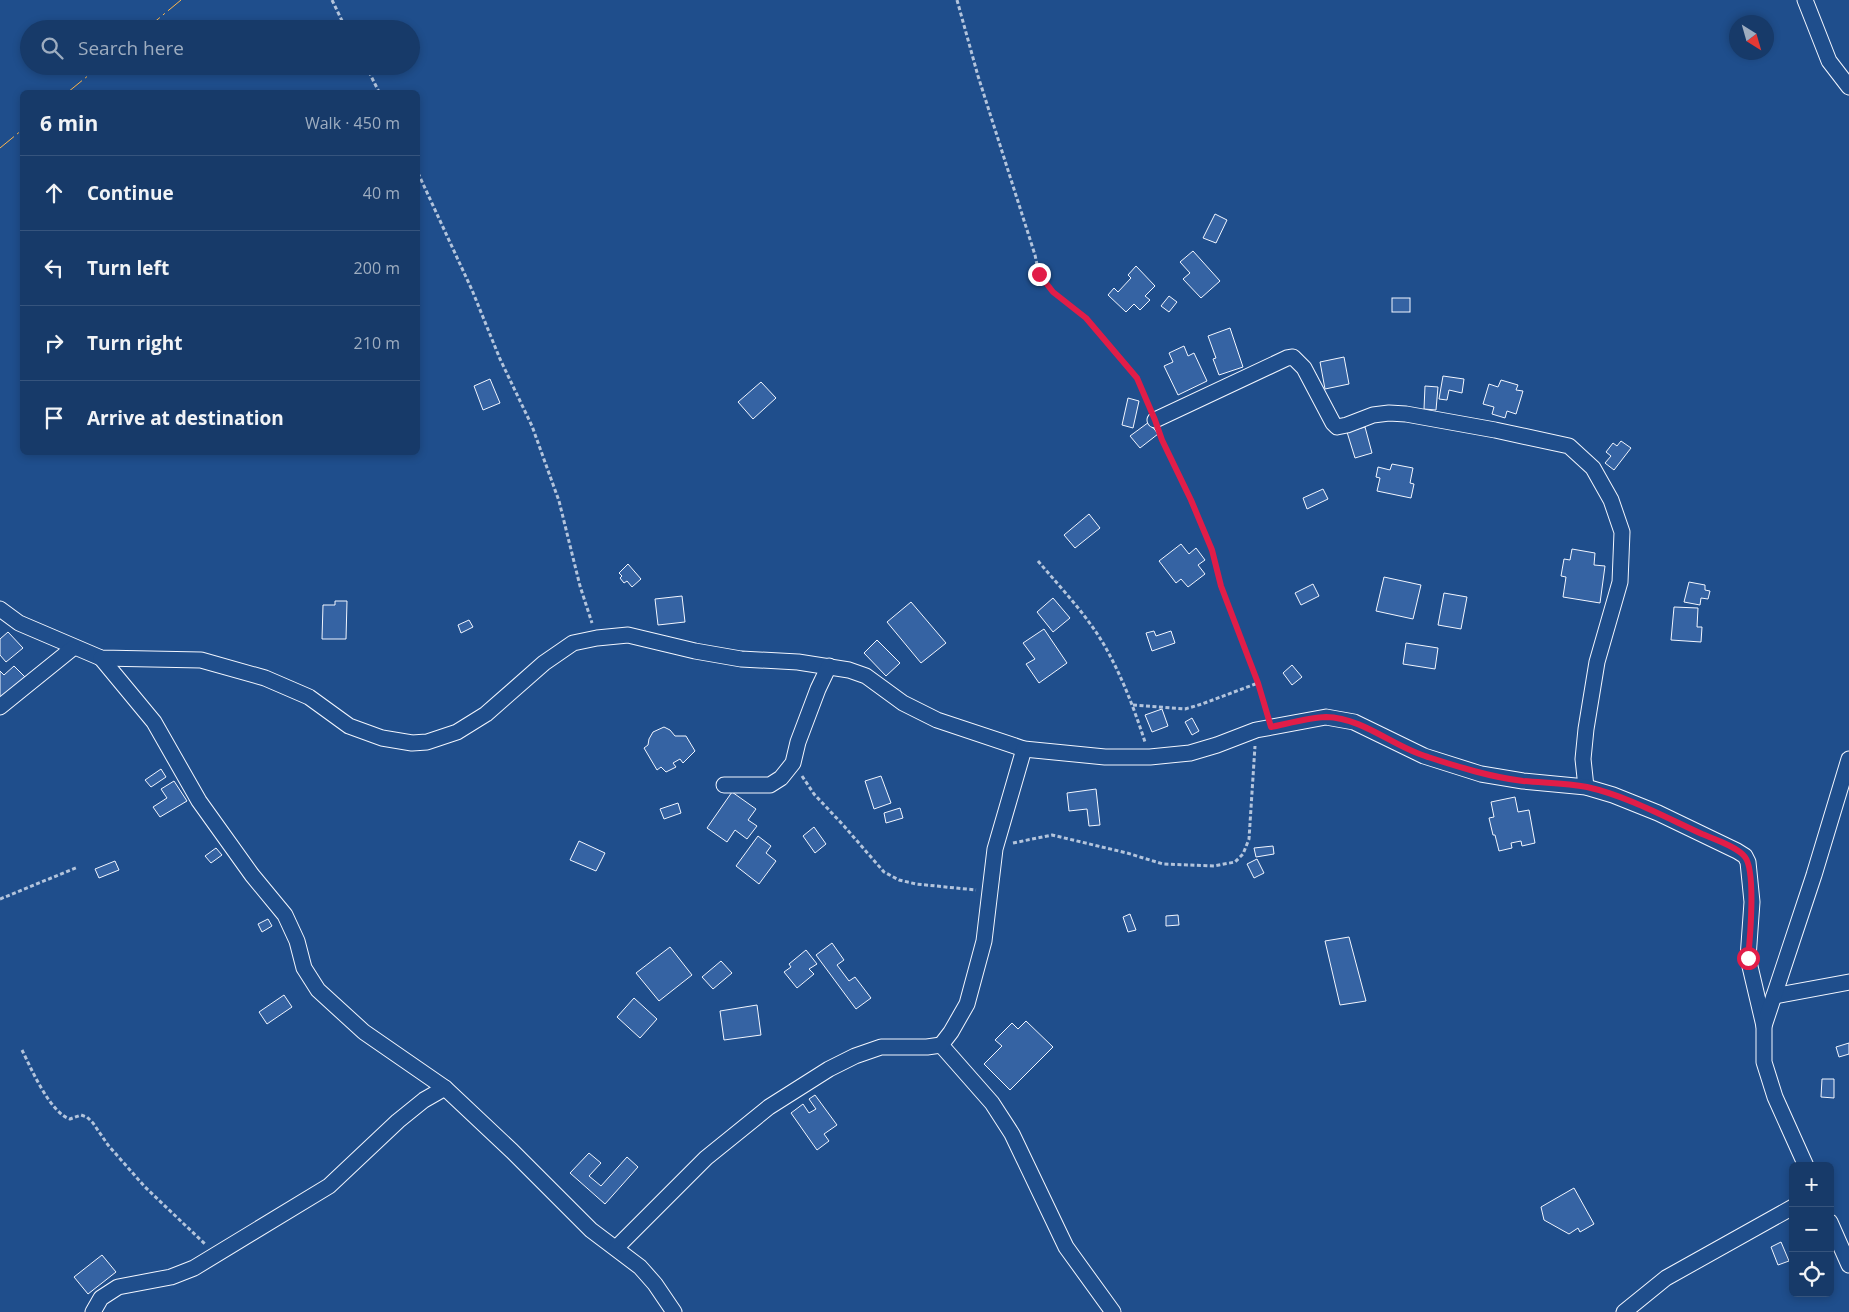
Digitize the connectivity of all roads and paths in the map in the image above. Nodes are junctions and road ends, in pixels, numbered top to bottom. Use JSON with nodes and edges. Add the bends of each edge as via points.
{"nodes":[{"id":1,"x":332,"y":0,"type":"edge"},
{"id":2,"x":957,"y":0,"type":"edge"},
{"id":3,"x":1805,"y":0,"type":"edge"},
{"id":4,"x":342,"y":20,"type":"edge"},
{"id":5,"x":370,"y":75,"type":"edge"},
{"id":6,"x":1849,"y":88,"type":"edge"},
{"id":7,"x":378,"y":90,"type":"edge"},
{"id":8,"x":420,"y":177,"type":"edge"},
{"id":9,"x":1155,"y":420,"type":"junction"},
{"id":10,"x":1038,"y":561,"type":"dead end"},
{"id":11,"x":0,"y":609,"type":"edge"},
{"id":12,"x":598,"y":638,"type":"junction"},
{"id":13,"x":74,"y":648,"type":"junction"},
{"id":14,"x":102,"y":658,"type":"junction"},
{"id":15,"x":828,"y":666,"type":"junction"},
{"id":16,"x":1258,"y":683,"type":"junction"},
{"id":17,"x":1133,"y":705,"type":"junction"},
{"id":18,"x":0,"y":708,"type":"edge"},
{"id":19,"x":1264,"y":729,"type":"junction"},
{"id":20,"x":1024,"y":749,"type":"junction"},
{"id":21,"x":1150,"y":757,"type":"junction"},
{"id":22,"x":1849,"y":760,"type":"edge"},
{"id":23,"x":793,"y":763,"type":"junction"},
{"id":24,"x":724,"y":785,"type":"dead end"},
{"id":25,"x":1586,"y":787,"type":"junction"},
{"id":26,"x":995,"y":849,"type":"junction"},
{"id":27,"x":78,"y":868,"type":"dead end"},
{"id":28,"x":990,"y":891,"type":"junction"},
{"id":29,"x":0,"y":899,"type":"edge"},
{"id":30,"x":1849,"y":982,"type":"edge"},
{"id":31,"x":1774,"y":996,"type":"junction"},
{"id":32,"x":1764,"y":1026,"type":"junction"},
{"id":33,"x":941,"y":1045,"type":"junction"},
{"id":34,"x":22,"y":1050,"type":"dead end"},
{"id":35,"x":445,"y":1088,"type":"junction"},
{"id":36,"x":1804,"y":1162,"type":"edge"},
{"id":37,"x":1789,"y":1209,"type":"edge"},
{"id":38,"x":1834,"y":1231,"type":"edge"},
{"id":39,"x":616,"y":1248,"type":"junction"},
{"id":40,"x":216,"y":1255,"type":"junction"},
{"id":41,"x":1849,"y":1265,"type":"edge"},
{"id":42,"x":93,"y":1312,"type":"edge"},
{"id":43,"x":674,"y":1312,"type":"edge"},
{"id":44,"x":1113,"y":1312,"type":"edge"},
{"id":45,"x":1624,"y":1312,"type":"edge"}],
"edges":[{"from":1,"to":4,"type":"path"},
{"from":2,"to":9,"type":"path","via":[[1039,274],[1053,292],[1086,318],[1137,378]]},
{"from":3,"to":6,"type":"street","via":[[1829,61]]},
{"from":5,"to":7,"type":"path"},
{"from":8,"to":12,"type":"path","via":[[532,426],[559,501],[580,586]]},
{"from":9,"to":16,"type":"path","via":[[1212,550],[1221,586]]},
{"from":9,"to":25,"type":"street","via":[[1292,357],[1304,368],[1337,426],[1389,412],[1569,446],[1593,468],[1611,500],[1622,532],[1620,582],[1597,662],[1586,728],[1583,759]]},
{"from":10,"to":17,"type":"path","via":[[1102,642]]},
{"from":11,"to":13,"type":"street","via":[[19,623]]},
{"from":12,"to":14,"type":"street","via":[[573,643],[544,663],[486,714],[456,732],[428,742],[412,743],[382,738],[349,726],[309,697],[265,678],[201,660]]},
{"from":12,"to":15,"type":"street","via":[[628,635],[741,659]]},
{"from":13,"to":14,"type":"street"},
{"from":13,"to":18,"type":"street"},
{"from":14,"to":35,"type":"street","via":[[154,722],[199,801],[285,915],[297,941],[304,968],[318,990],[364,1032]]},
{"from":15,"to":20,"type":"street","via":[[866,676],[903,703],[937,720]]},
{"from":15,"to":23,"type":"street"},
{"from":16,"to":17,"type":"path","via":[[1185,709]]},
{"from":16,"to":19,"type":"path"},
{"from":17,"to":21,"type":"path"},
{"from":19,"to":21,"type":"street","via":[[1190,753]]},
{"from":19,"to":25,"type":"street","via":[[1326,717],[1354,722],[1424,756],[1481,774]]},
{"from":19,"to":26,"type":"path","via":[[1249,839],[1243,854],[1235,862],[1214,866],[1163,864],[1052,835]]},
{"from":20,"to":21,"type":"street"},
{"from":20,"to":26,"type":"street"},
{"from":22,"to":31,"type":"street"},
{"from":23,"to":24,"type":"street","via":[[770,786]]},
{"from":23,"to":28,"type":"path","via":[[814,794],[884,872],[916,884]]},
{"from":25,"to":32,"type":"street","via":[[1658,813],[1745,856],[1752,902],[1748,958]]},
{"from":26,"to":28,"type":"street"},
{"from":27,"to":29,"type":"path"},
{"from":28,"to":33,"type":"street","via":[[984,941],[967,1004]]},
{"from":30,"to":31,"type":"street"},
{"from":31,"to":32,"type":"street"},
{"from":32,"to":36,"type":"street","via":[[1764,1062],[1775,1098]]},
{"from":33,"to":39,"type":"street","via":[[881,1046],[829,1069],[769,1107],[706,1158]]},
{"from":33,"to":44,"type":"street","via":[[1002,1118],[1066,1247]]},
{"from":34,"to":40,"type":"path","via":[[39,1085],[61,1113],[70,1119],[81,1115],[87,1117],[145,1187]]},
{"from":35,"to":39,"type":"street","via":[[591,1230]]},
{"from":35,"to":40,"type":"street","via":[[404,1116],[329,1186]]},
{"from":37,"to":45,"type":"street","via":[[1666,1278]]},
{"from":38,"to":41,"type":"street"},
{"from":39,"to":43,"type":"street","via":[[650,1278]]},
{"from":40,"to":42,"type":"street","via":[[171,1277],[118,1287],[100,1298]]}]}
